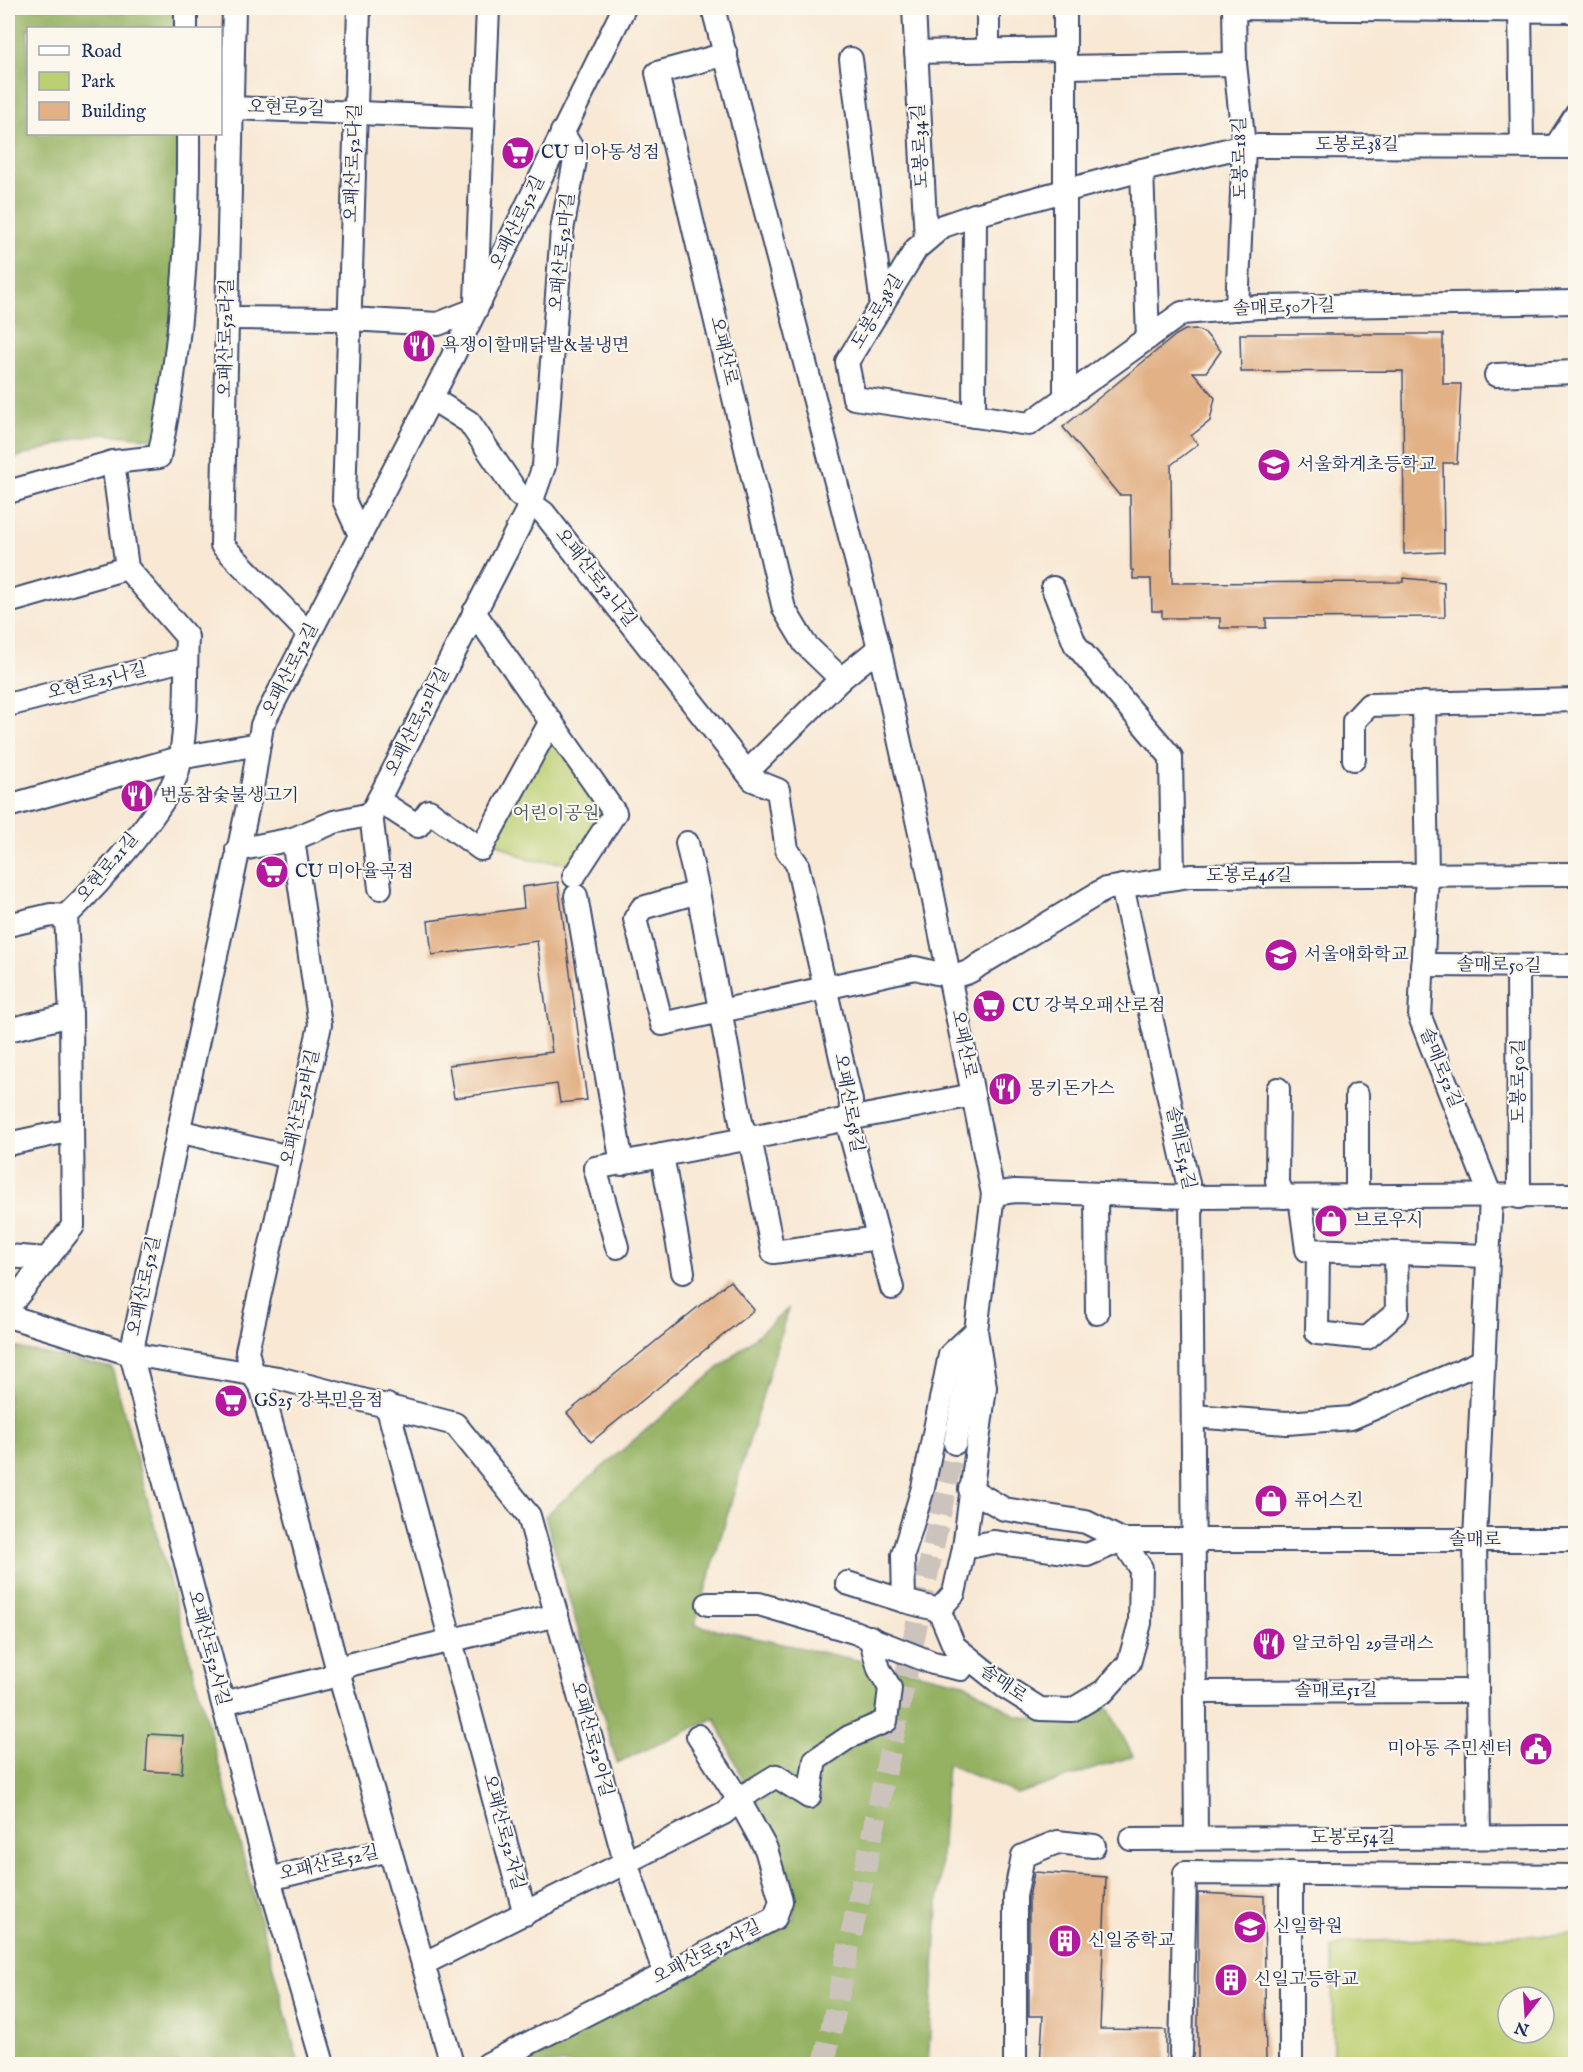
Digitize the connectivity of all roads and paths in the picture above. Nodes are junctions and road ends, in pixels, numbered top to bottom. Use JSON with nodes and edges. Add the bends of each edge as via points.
{"nodes":[{"id":1,"x":186,"y":8,"type":"edge"},
{"id":2,"x":234,"y":8,"type":"edge"},
{"id":3,"x":359,"y":8,"type":"edge"},
{"id":4,"x":488,"y":8,"type":"edge"},
{"id":5,"x":624,"y":8,"type":"edge"},
{"id":6,"x":713,"y":8,"type":"edge"},
{"id":7,"x":914,"y":8,"type":"edge"},
{"id":8,"x":988,"y":8,"type":"edge"},
{"id":9,"x":1065,"y":8,"type":"edge"},
{"id":10,"x":1234,"y":8,"type":"edge"},
{"id":11,"x":1342,"y":8,"type":"edge"},
{"id":12,"x":1399,"y":8,"type":"edge"},
{"id":13,"x":1486,"y":9,"type":"edge"},
{"id":14,"x":1520,"y":9,"type":"edge"},
{"id":15,"x":1575,"y":11,"type":"edge"},
{"id":16,"x":186,"y":27,"type":"edge"},
{"id":17,"x":988,"y":50,"type":"junction"},
{"id":18,"x":916,"y":52,"type":"junction"},
{"id":19,"x":726,"y":54,"type":"junction"},
{"id":20,"x":1065,"y":58,"type":"junction"},
{"id":21,"x":851,"y":59,"type":"dead end"},
{"id":22,"x":1235,"y":64,"type":"junction"},
{"id":23,"x":232,"y":108,"type":"junction"},
{"id":24,"x":356,"y":112,"type":"junction"},
{"id":25,"x":1575,"y":115,"type":"edge"},
{"id":26,"x":483,"y":118,"type":"junction"},
{"id":27,"x":562,"y":132,"type":"junction"},
{"id":28,"x":188,"y":135,"type":"edge"},
{"id":29,"x":1244,"y":146,"type":"junction"},
{"id":30,"x":1522,"y":146,"type":"junction"},
{"id":31,"x":1566,"y":146,"type":"edge"},
{"id":32,"x":1142,"y":170,"type":"junction"},
{"id":33,"x":1066,"y":191,"type":"junction"},
{"id":34,"x":975,"y":215,"type":"junction"},
{"id":35,"x":926,"y":240,"type":"junction"},
{"id":36,"x":1575,"y":302,"type":"edge"},
{"id":37,"x":882,"y":306,"type":"junction"},
{"id":38,"x":476,"y":309,"type":"junction"},
{"id":39,"x":1237,"y":309,"type":"junction"},
{"id":40,"x":227,"y":318,"type":"junction"},
{"id":41,"x":350,"y":319,"type":"junction"},
{"id":42,"x":1148,"y":338,"type":"junction"},
{"id":43,"x":1575,"y":372,"type":"edge"},
{"id":44,"x":1496,"y":375,"type":"dead end"},
{"id":45,"x":431,"y":398,"type":"junction"},
{"id":46,"x":1065,"y":398,"type":"junction"},
{"id":47,"x":974,"y":416,"type":"junction"},
{"id":48,"x":1029,"y":424,"type":"joint"},
{"id":49,"x":113,"y":462,"type":"junction"},
{"id":50,"x":8,"y":492,"type":"edge"},
{"id":51,"x":531,"y":503,"type":"junction"},
{"id":52,"x":360,"y":535,"type":"junction"},
{"id":53,"x":128,"y":568,"type":"junction"},
{"id":54,"x":1053,"y":588,"type":"dead end"},
{"id":55,"x":8,"y":602,"type":"edge"},
{"id":56,"x":474,"y":612,"type":"junction"},
{"id":57,"x":309,"y":634,"type":"junction"},
{"id":58,"x":879,"y":648,"type":"junction"},
{"id":59,"x":186,"y":659,"type":"junction"},
{"id":60,"x":841,"y":679,"type":"junction"},
{"id":61,"x":1575,"y":700,"type":"edge"},
{"id":62,"x":1424,"y":702,"type":"junction"},
{"id":63,"x":8,"y":705,"type":"edge"},
{"id":64,"x":551,"y":721,"type":"junction"},
{"id":65,"x":259,"y":744,"type":"junction"},
{"id":66,"x":179,"y":758,"type":"junction"},
{"id":67,"x":1354,"y":759,"type":"dead end"},
{"id":68,"x":747,"y":772,"type":"junction"},
{"id":69,"x":8,"y":806,"type":"edge"},
{"id":70,"x":374,"y":807,"type":"junction"},
{"id":71,"x":293,"y":839,"type":"junction"},
{"id":72,"x":687,"y":843,"type":"dead end"},
{"id":73,"x":237,"y":850,"type":"junction"},
{"id":74,"x":1427,"y":874,"type":"junction"},
{"id":75,"x":1575,"y":874,"type":"edge"},
{"id":76,"x":1173,"y":878,"type":"junction"},
{"id":77,"x":1122,"y":886,"type":"junction"},
{"id":78,"x":380,"y":888,"type":"dead end"},
{"id":79,"x":698,"y":892,"type":"junction"},
{"id":80,"x":66,"y":916,"type":"junction"},
{"id":81,"x":8,"y":925,"type":"edge"},
{"id":82,"x":1422,"y":965,"type":"junction"},
{"id":83,"x":1518,"y":966,"type":"junction"},
{"id":84,"x":1575,"y":966,"type":"edge"},
{"id":85,"x":949,"y":975,"type":"junction"},
{"id":86,"x":826,"y":988,"type":"junction"},
{"id":87,"x":720,"y":1011,"type":"junction"},
{"id":88,"x":71,"y":1015,"type":"junction"},
{"id":89,"x":8,"y":1030,"type":"edge"},
{"id":90,"x":1278,"y":1089,"type":"dead end"},
{"id":91,"x":973,"y":1095,"type":"junction"},
{"id":92,"x":1357,"y":1095,"type":"dead end"},
{"id":93,"x":851,"y":1119,"type":"junction"},
{"id":94,"x":72,"y":1130,"type":"junction"},
{"id":95,"x":178,"y":1131,"type":"junction"},
{"id":96,"x":750,"y":1138,"type":"junction"},
{"id":97,"x":8,"y":1144,"type":"edge"},
{"id":98,"x":662,"y":1155,"type":"junction"},
{"id":99,"x":290,"y":1157,"type":"junction"},
{"id":100,"x":621,"y":1164,"type":"junction"},
{"id":101,"x":993,"y":1194,"type":"junction"},
{"id":102,"x":1096,"y":1194,"type":"junction"},
{"id":103,"x":1575,"y":1195,"type":"edge"},
{"id":104,"x":1191,"y":1197,"type":"junction"},
{"id":105,"x":1292,"y":1197,"type":"junction"},
{"id":106,"x":1358,"y":1197,"type":"junction"},
{"id":107,"x":1491,"y":1197,"type":"junction"},
{"id":108,"x":1519,"y":1197,"type":"junction"},
{"id":109,"x":879,"y":1238,"type":"junction"},
{"id":110,"x":617,"y":1247,"type":"dead end"},
{"id":111,"x":1318,"y":1251,"type":"junction"},
{"id":112,"x":1396,"y":1253,"type":"junction"},
{"id":113,"x":8,"y":1256,"type":"edge"},
{"id":114,"x":1488,"y":1256,"type":"junction"},
{"id":115,"x":46,"y":1259,"type":"junction"},
{"id":116,"x":683,"y":1272,"type":"dead end"},
{"id":117,"x":892,"y":1288,"type":"dead end"},
{"id":118,"x":8,"y":1308,"type":"edge"},
{"id":119,"x":1097,"y":1313,"type":"dead end"},
{"id":120,"x":8,"y":1316,"type":"edge"},
{"id":121,"x":976,"y":1331,"type":"junction"},
{"id":122,"x":131,"y":1354,"type":"junction"},
{"id":123,"x":1484,"y":1361,"type":"junction"},
{"id":124,"x":253,"y":1375,"type":"junction"},
{"id":125,"x":387,"y":1406,"type":"junction"},
{"id":126,"x":1193,"y":1416,"type":"junction"},
{"id":127,"x":955,"y":1443,"type":"tunnel mouth"},
{"id":128,"x":970,"y":1488,"type":"junction"},
{"id":129,"x":1122,"y":1540,"type":"junction"},
{"id":130,"x":1194,"y":1540,"type":"junction"},
{"id":131,"x":1475,"y":1540,"type":"junction"},
{"id":132,"x":1575,"y":1540,"type":"edge"},
{"id":133,"x":964,"y":1548,"type":"junction"},
{"id":134,"x":847,"y":1583,"type":"dead end"},
{"id":135,"x":904,"y":1601,"type":"junction"},
{"id":136,"x":708,"y":1604,"type":"dead end"},
{"id":137,"x":939,"y":1610,"type":"junction"},
{"id":138,"x":557,"y":1615,"type":"junction"},
{"id":139,"x":870,"y":1637,"type":"junction"},
{"id":140,"x":453,"y":1640,"type":"junction"},
{"id":141,"x":969,"y":1658,"type":"junction"},
{"id":142,"x":338,"y":1671,"type":"junction"},
{"id":143,"x":1477,"y":1691,"type":"junction"},
{"id":144,"x":1195,"y":1692,"type":"junction"},
{"id":145,"x":223,"y":1703,"type":"junction"},
{"id":146,"x":698,"y":1736,"type":"dead end"},
{"id":147,"x":739,"y":1800,"type":"junction"},
{"id":148,"x":1479,"y":1837,"type":"junction"},
{"id":149,"x":1575,"y":1837,"type":"edge"},
{"id":150,"x":1196,"y":1838,"type":"junction"},
{"id":151,"x":1131,"y":1839,"type":"dead end"},
{"id":152,"x":1094,"y":1846,"type":"dead end"},
{"id":153,"x":389,"y":1850,"type":"junction"},
{"id":154,"x":626,"y":1863,"type":"junction"},
{"id":155,"x":1291,"y":1874,"type":"junction"},
{"id":156,"x":1575,"y":1876,"type":"edge"},
{"id":157,"x":269,"y":1879,"type":"junction"},
{"id":158,"x":525,"y":1914,"type":"junction"},
{"id":159,"x":423,"y":1964,"type":"junction"},
{"id":160,"x":666,"y":1974,"type":"junction"},
{"id":161,"x":1181,"y":2054,"type":"dead end"},
{"id":162,"x":323,"y":2064,"type":"edge"},
{"id":163,"x":452,"y":2064,"type":"edge"},
{"id":164,"x":488,"y":2064,"type":"edge"},
{"id":165,"x":1015,"y":2064,"type":"edge"},
{"id":166,"x":1291,"y":2064,"type":"edge"}],
"edges":[{"from":1,"to":16,"type":"street"},
{"from":2,"to":23,"type":"street","name":"오패산로52라길"},
{"from":3,"to":24,"type":"street","name":"오패산로52다길"},
{"from":4,"to":26,"type":"street"},
{"from":5,"to":27,"type":"street","name":"오패산로52길"},
{"from":6,"to":19,"type":"street","name":"오패산로"},
{"from":7,"to":18,"type":"street","name":"도봉로34길"},
{"from":8,"to":17,"type":"street"},
{"from":9,"to":20,"type":"street"},
{"from":10,"to":11,"type":"street"},
{"from":10,"to":22,"type":"street","name":"도봉로18길"},
{"from":11,"to":12,"type":"street"},
{"from":12,"to":13,"type":"street"},
{"from":13,"to":14,"type":"street"},
{"from":14,"to":15,"type":"street"},
{"from":14,"to":30,"type":"street"},
{"from":17,"to":18,"type":"street"},
{"from":17,"to":20,"type":"street"},
{"from":18,"to":35,"type":"street","name":"도봉로34길"},
{"from":19,"to":58,"type":"street","name":"오패산로"},
{"from":19,"to":60,"type":"street","name":"오패산로","via":[[657,73],[783,609],[805,644]]},
{"from":20,"to":22,"type":"street"},
{"from":20,"to":33,"type":"street"},
{"from":21,"to":37,"type":"street"},
{"from":22,"to":29,"type":"street","name":"도봉로18길"},
{"from":23,"to":24,"type":"street","name":"오현로9길"},
{"from":23,"to":40,"type":"street","name":"오패산로52라길"},
{"from":24,"to":26,"type":"street","name":"오현로9길"},
{"from":24,"to":41,"type":"street","name":"오패산로52다길"},
{"from":25,"to":31,"type":"street"},
{"from":26,"to":38,"type":"street"},
{"from":27,"to":38,"type":"street","name":"오패산로52길"},
{"from":27,"to":51,"type":"street","name":"오패산로52마길","via":[[576,155],[562,230],[544,466]]},
{"from":28,"to":49,"type":"street","via":[[178,343],[159,457]]},
{"from":29,"to":30,"type":"street","name":"도봉로38길"},
{"from":29,"to":32,"type":"street","name":"도봉로38길"},
{"from":29,"to":39,"type":"street","name":"도봉로18길"},
{"from":30,"to":31,"type":"street","name":"도봉로38길"},
{"from":32,"to":33,"type":"street","name":"도봉로38길"},
{"from":32,"to":42,"type":"street"},
{"from":33,"to":34,"type":"street","name":"도봉로38길"},
{"from":33,"to":46,"type":"street"},
{"from":34,"to":35,"type":"street","name":"도봉로38길","via":[[943,226]]},
{"from":34,"to":47,"type":"street"},
{"from":35,"to":37,"type":"street","name":"도봉로38길","via":[[916,249]]},
{"from":36,"to":39,"type":"street","name":"솔매로50가길"},
{"from":37,"to":47,"type":"street","name":"도봉로38길","via":[[848,362],[855,398]]},
{"from":38,"to":41,"type":"street","via":[[438,324]]},
{"from":38,"to":45,"type":"street","name":"오패산로52길"},
{"from":39,"to":42,"type":"street","name":"솔매로50가길","via":[[1182,313]]},
{"from":40,"to":41,"type":"street"},
{"from":40,"to":57,"type":"street","name":"오패산로52라길","via":[[222,545]]},
{"from":41,"to":52,"type":"street","name":"오패산로52다길","via":[[344,500]]},
{"from":42,"to":46,"type":"street","name":"솔매로50가길"},
{"from":43,"to":44,"type":"street"},
{"from":45,"to":51,"type":"street","name":"오패산로52나길","via":[[469,422],[518,494]]},
{"from":45,"to":52,"type":"street","name":"오패산로52길"},
{"from":46,"to":48,"type":"street","name":"솔매로50가길"},
{"from":47,"to":48,"type":"street","name":"도봉로38길"},
{"from":49,"to":50,"type":"street"},
{"from":49,"to":53,"type":"street"},
{"from":51,"to":56,"type":"street","name":"오패산로52마길"},
{"from":51,"to":68,"type":"street","name":"오패산로52나길","via":[[544,513]]},
{"from":52,"to":57,"type":"street","name":"오패산로52길"},
{"from":53,"to":55,"type":"street"},
{"from":53,"to":59,"type":"street","name":"오현로21길","via":[[187,637]]},
{"from":54,"to":76,"type":"street","via":[[1075,644],[1171,757]]},
{"from":56,"to":64,"type":"street"},
{"from":56,"to":70,"type":"street","name":"오패산로52마길"},
{"from":57,"to":65,"type":"street","name":"오패산로52길","via":[[262,725]]},
{"from":58,"to":60,"type":"street"},
{"from":58,"to":85,"type":"street","name":"오패산로"},
{"from":59,"to":63,"type":"street","name":"오현로25나길"},
{"from":59,"to":66,"type":"street","name":"오현로21길"},
{"from":60,"to":68,"type":"street"},
{"from":61,"to":62,"type":"street"},
{"from":62,"to":67,"type":"street","via":[[1369,705],[1354,721]]},
{"from":62,"to":74,"type":"street","name":"솔매로52길"},
{"from":64,"to":70,"type":"street","via":[[481,849],[429,811],[418,826]]},
{"from":64,"to":100,"type":"street","via":[[615,813],[575,886]]},
{"from":65,"to":66,"type":"street"},
{"from":65,"to":73,"type":"street","name":"오패산로52길"},
{"from":66,"to":69,"type":"street"},
{"from":66,"to":80,"type":"street","name":"오현로21길","via":[[177,773],[154,814],[94,889]]},
{"from":68,"to":86,"type":"street","name":"오패산로58길","via":[[753,780],[778,790],[787,850],[797,864]]},
{"from":70,"to":71,"type":"street"},
{"from":70,"to":78,"type":"street"},
{"from":71,"to":73,"type":"street"},
{"from":71,"to":99,"type":"street","name":"오패산로52바길","via":[[320,1025]]},
{"from":72,"to":79,"type":"street"},
{"from":73,"to":95,"type":"street","name":"오패산로52길"},
{"from":74,"to":75,"type":"street","name":"도봉로46길"},
{"from":74,"to":76,"type":"street","name":"도봉로46길"},
{"from":74,"to":82,"type":"street","name":"솔매로52길"},
{"from":76,"to":77,"type":"street","name":"도봉로46길"},
{"from":77,"to":85,"type":"street","name":"도봉로46길","via":[[1105,889],[969,974]]},
{"from":77,"to":104,"type":"street","name":"솔매로54길"},
{"from":79,"to":87,"type":"street"},
{"from":79,"to":87,"type":"street","via":[[642,908],[635,919],[662,1024]]},
{"from":80,"to":81,"type":"street","via":[[51,915]]},
{"from":80,"to":88,"type":"street","name":"오현로21길"},
{"from":82,"to":83,"type":"street","name":"솔매로50길"},
{"from":82,"to":107,"type":"street","name":"솔매로52길","via":[[1420,1017]]},
{"from":83,"to":84,"type":"street","name":"솔매로50길"},
{"from":83,"to":108,"type":"street","name":"도봉로50길"},
{"from":85,"to":86,"type":"street","via":[[915,968]]},
{"from":85,"to":91,"type":"street","name":"오패산로"},
{"from":86,"to":87,"type":"street"},
{"from":86,"to":93,"type":"street","name":"오패산로58길","via":[[851,1101]]},
{"from":87,"to":96,"type":"street","via":[[742,1127]]},
{"from":88,"to":89,"type":"street"},
{"from":88,"to":94,"type":"street","name":"오현로21길"},
{"from":90,"to":105,"type":"street","via":[[1277,1181]]},
{"from":91,"to":93,"type":"street"},
{"from":91,"to":101,"type":"street","name":"오패산로"},
{"from":92,"to":106,"type":"street"},
{"from":93,"to":96,"type":"street"},
{"from":93,"to":109,"type":"street","name":"오패산로58길","via":[[850,1132]]},
{"from":94,"to":97,"type":"street"},
{"from":94,"to":115,"type":"street","name":"오현로21길","via":[[73,1227]]},
{"from":95,"to":99,"type":"street"},
{"from":95,"to":122,"type":"street","name":"오패산로52길"},
{"from":96,"to":98,"type":"street"},
{"from":96,"to":109,"type":"street","via":[[773,1252]]},
{"from":98,"to":100,"type":"street"},
{"from":98,"to":116,"type":"street"},
{"from":99,"to":124,"type":"street","name":"오패산로52바길","via":[[247,1350]]},
{"from":100,"to":110,"type":"street","via":[[595,1168]]},
{"from":101,"to":102,"type":"street"},
{"from":101,"to":121,"type":"street","name":"오패산로"},
{"from":102,"to":104,"type":"street"},
{"from":102,"to":119,"type":"street"},
{"from":103,"to":108,"type":"street"},
{"from":104,"to":105,"type":"street"},
{"from":104,"to":126,"type":"street","name":"솔매로54길"},
{"from":105,"to":106,"type":"street"},
{"from":105,"to":111,"type":"street","via":[[1307,1250]]},
{"from":106,"to":107,"type":"street"},
{"from":107,"to":108,"type":"street"},
{"from":107,"to":114,"type":"street","name":"솔매로52길"},
{"from":109,"to":117,"type":"street","name":"오패산로58길"},
{"from":111,"to":112,"type":"street"},
{"from":111,"to":112,"type":"street","via":[[1317,1333],[1367,1338],[1397,1312]]},
{"from":112,"to":114,"type":"street"},
{"from":113,"to":115,"type":"street"},
{"from":114,"to":123,"type":"street","name":"솔매로52길"},
{"from":115,"to":118,"type":"street","name":"오현로21길"},
{"from":120,"to":122,"type":"street"},
{"from":121,"to":127,"type":"street","name":"오패산로"},
{"from":121,"to":128,"type":"street","via":[[985,1387]]},
{"from":121,"to":135,"type":"street","via":[[950,1355],[923,1488],[903,1555]]},
{"from":122,"to":124,"type":"street","name":"오패산로52길"},
{"from":122,"to":145,"type":"street","name":"오패산로52사길"},
{"from":123,"to":126,"type":"street","via":[[1351,1418],[1287,1424]]},
{"from":123,"to":131,"type":"street","name":"솔매로52길"},
{"from":124,"to":125,"type":"street","name":"오패산로52아길"},
{"from":124,"to":142,"type":"street","via":[[262,1389]]},
{"from":125,"to":138,"type":"street","name":"오패산로52아길","via":[[455,1424],[529,1516]]},
{"from":125,"to":140,"type":"street","name":"오패산로52자길"},
{"from":126,"to":130,"type":"street","name":"솔매로54길"},
{"from":128,"to":129,"type":"street","name":"솔매로","via":[[1004,1509],[1086,1522]]},
{"from":128,"to":133,"type":"street"},
{"from":129,"to":130,"type":"street","name":"솔매로"},
{"from":129,"to":133,"type":"street","name":"솔매로","via":[[1087,1555],[993,1542]]},
{"from":129,"to":141,"type":"street","name":"솔매로","via":[[1140,1568],[1140,1623],[1129,1663],[1104,1691],[1072,1710],[1040,1709]]},
{"from":130,"to":131,"type":"street","name":"솔매로"},
{"from":130,"to":144,"type":"street"},
{"from":131,"to":132,"type":"street","name":"솔매로"},
{"from":131,"to":143,"type":"street"},
{"from":133,"to":137,"type":"street","via":[[954,1593]]},
{"from":134,"to":135,"type":"street"},
{"from":135,"to":137,"type":"street"},
{"from":136,"to":139,"type":"street","via":[[759,1604]]},
{"from":137,"to":141,"type":"street","name":"솔매로","via":[[954,1646]]},
{"from":138,"to":140,"type":"street"},
{"from":138,"to":154,"type":"street","name":"오패산로52아길"},
{"from":139,"to":141,"type":"street","via":[[933,1663],[962,1669]]},
{"from":139,"to":147,"type":"street","via":[[879,1669],[891,1688],[886,1721],[849,1737],[815,1760],[809,1797],[776,1776]]},
{"from":140,"to":142,"type":"street","via":[[352,1664]]},
{"from":140,"to":158,"type":"street","name":"오패산로52자길"},
{"from":142,"to":145,"type":"street","via":[[326,1678]]},
{"from":142,"to":153,"type":"street"},
{"from":143,"to":144,"type":"street","name":"솔매로51길"},
{"from":143,"to":148,"type":"street"},
{"from":144,"to":150,"type":"street"},
{"from":145,"to":157,"type":"street","name":"오패산로52사길"},
{"from":146,"to":147,"type":"street","name":"오패산로52사길"},
{"from":147,"to":154,"type":"street","via":[[724,1813]]},
{"from":147,"to":160,"type":"street","name":"오패산로52사길","via":[[766,1850],[781,1901],[775,1918]]},
{"from":148,"to":149,"type":"street","name":"도봉로54길"},
{"from":148,"to":150,"type":"street","name":"도봉로54길"},
{"from":150,"to":151,"type":"street","name":"도봉로54길"},
{"from":152,"to":165,"type":"street","via":[[1057,1842],[1023,1856],[1015,1896]]},
{"from":153,"to":157,"type":"street","name":"오패산로52길"},
{"from":153,"to":159,"type":"street"},
{"from":154,"to":158,"type":"street"},
{"from":154,"to":160,"type":"street","name":"오패산로52아길"},
{"from":155,"to":156,"type":"street"},
{"from":155,"to":161,"type":"street","via":[[1185,1873]]},
{"from":155,"to":166,"type":"street"},
{"from":157,"to":162,"type":"street","name":"오패산로52사길"},
{"from":158,"to":159,"type":"street","name":"오패산로52자길"},
{"from":159,"to":163,"type":"street"},
{"from":160,"to":164,"type":"street","name":"오패산로52사길"}]}
